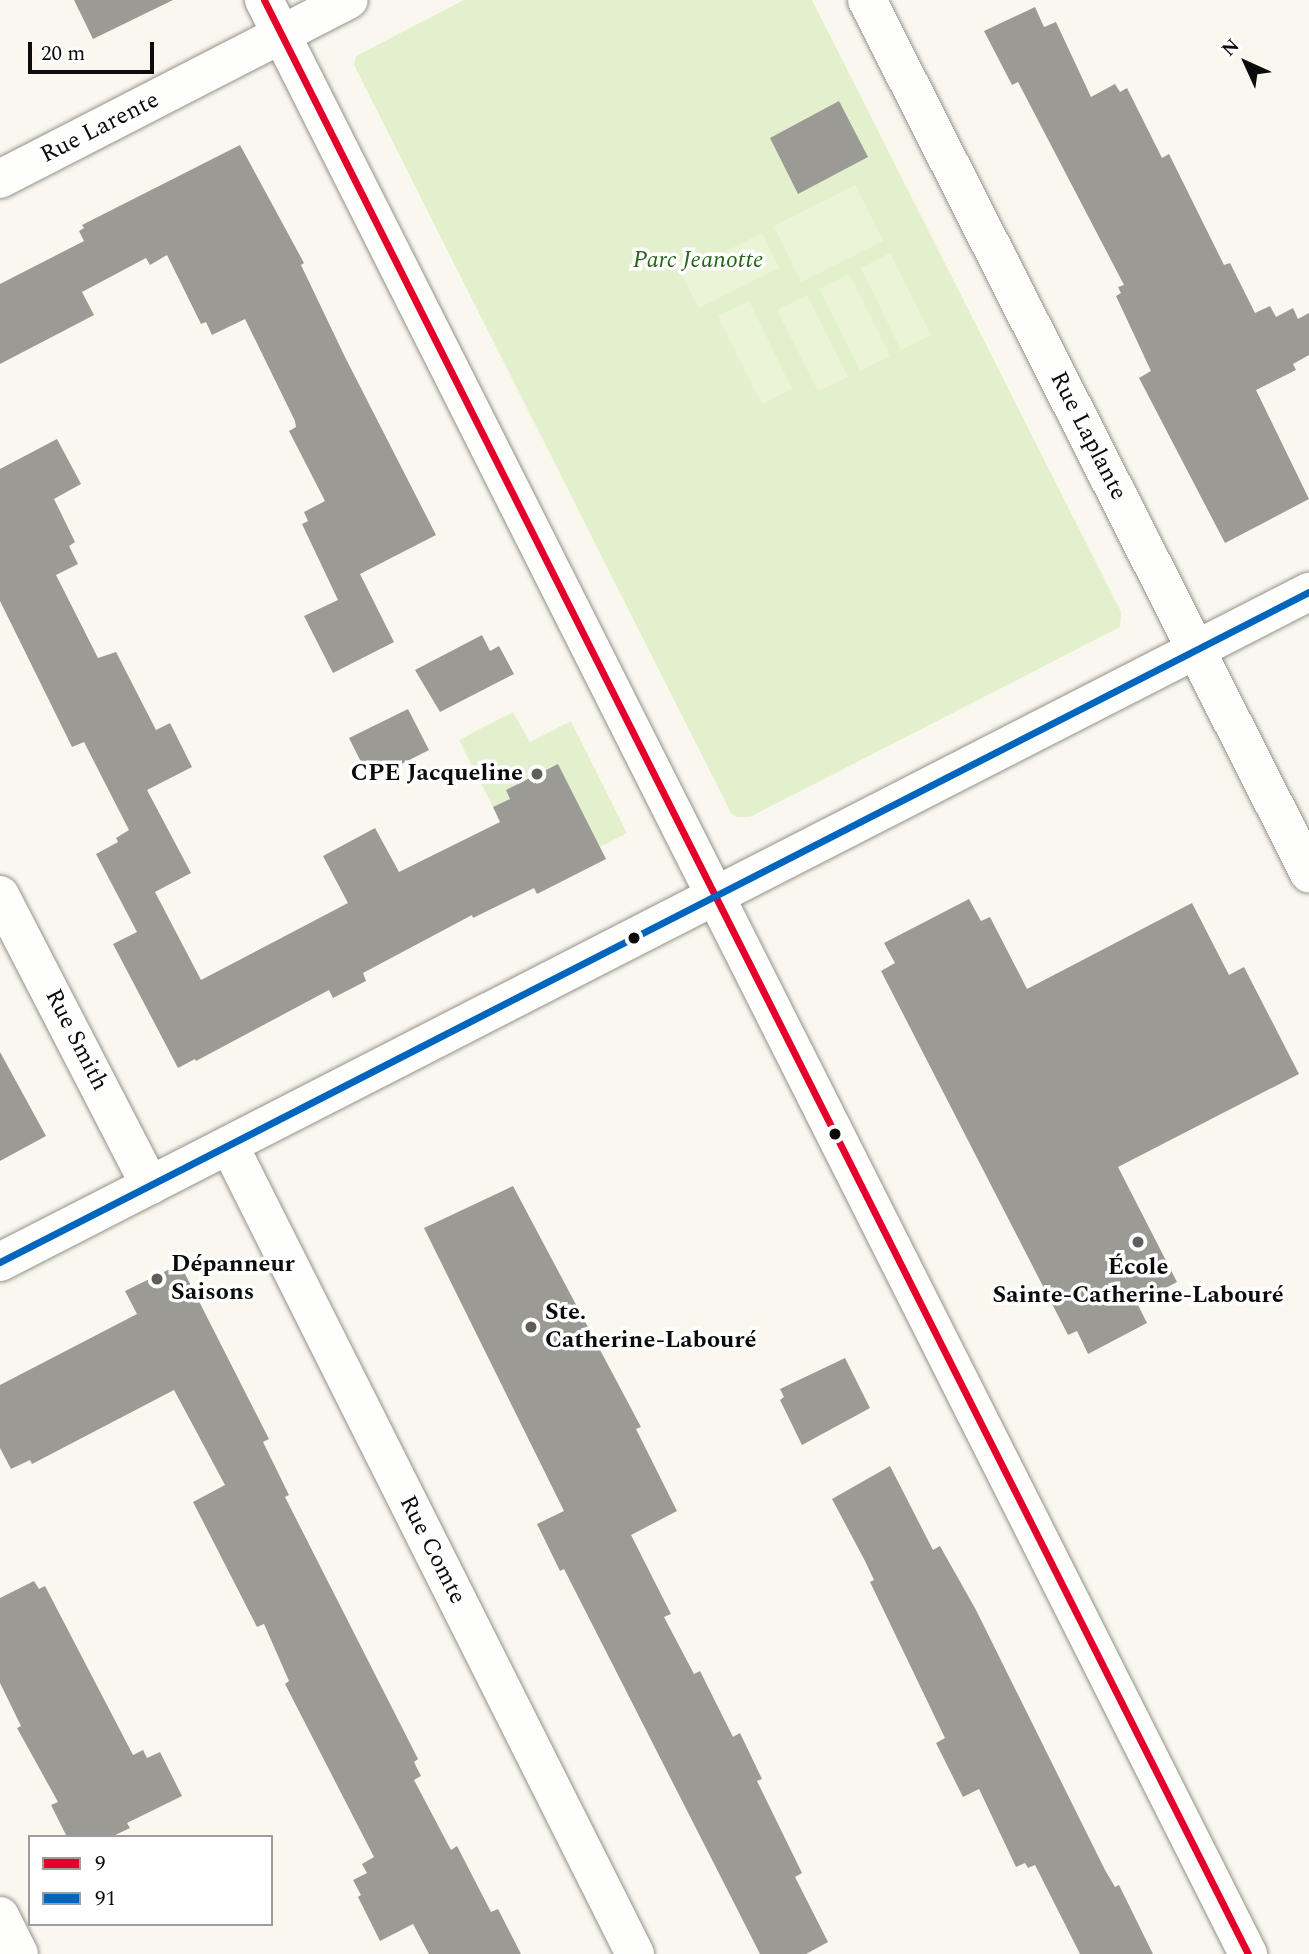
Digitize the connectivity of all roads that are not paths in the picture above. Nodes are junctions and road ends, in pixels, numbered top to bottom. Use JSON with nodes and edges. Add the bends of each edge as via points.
{"nodes":[{"id":1,"x":264,"y":0,"type":"edge"},
{"id":2,"x":349,"y":0,"type":"edge"},
{"id":3,"x":867,"y":0,"type":"edge"},
{"id":4,"x":281,"y":35,"type":"junction"},
{"id":5,"x":0,"y":179,"type":"edge"},
{"id":6,"x":1309,"y":592,"type":"edge"},
{"id":7,"x":1197,"y":649,"type":"junction"},
{"id":8,"x":1309,"y":873,"type":"edge"},
{"id":9,"x":0,"y":895,"type":"edge"},
{"id":10,"x":715,"y":896,"type":"junction"},
{"id":11,"x":229,"y":1145,"type":"junction"},
{"id":12,"x":150,"y":1186,"type":"junction"},
{"id":13,"x":0,"y":1262,"type":"edge"},
{"id":14,"x":0,"y":1916,"type":"edge"},
{"id":15,"x":19,"y":1954,"type":"edge"},
{"id":16,"x":635,"y":1954,"type":"edge"},
{"id":17,"x":1248,"y":1954,"type":"edge"}],
"edges":[{"from":1,"to":4,"type":"street"},
{"from":2,"to":4,"type":"street","name":"Rue Larente"},
{"from":3,"to":7,"type":"street","name":"Rue Laplante"},
{"from":4,"to":5,"type":"street","name":"Rue Larente"},
{"from":4,"to":10,"type":"street"},
{"from":6,"to":7,"type":"street"},
{"from":7,"to":8,"type":"street","name":"Rue Laplante"},
{"from":7,"to":10,"type":"street"},
{"from":9,"to":12,"type":"street","name":"Rue Smith"},
{"from":10,"to":11,"type":"street"},
{"from":10,"to":17,"type":"street"},
{"from":11,"to":12,"type":"street"},
{"from":11,"to":16,"type":"street","name":"Rue Comte"},
{"from":12,"to":13,"type":"street"},
{"from":14,"to":15,"type":"street"}]}
